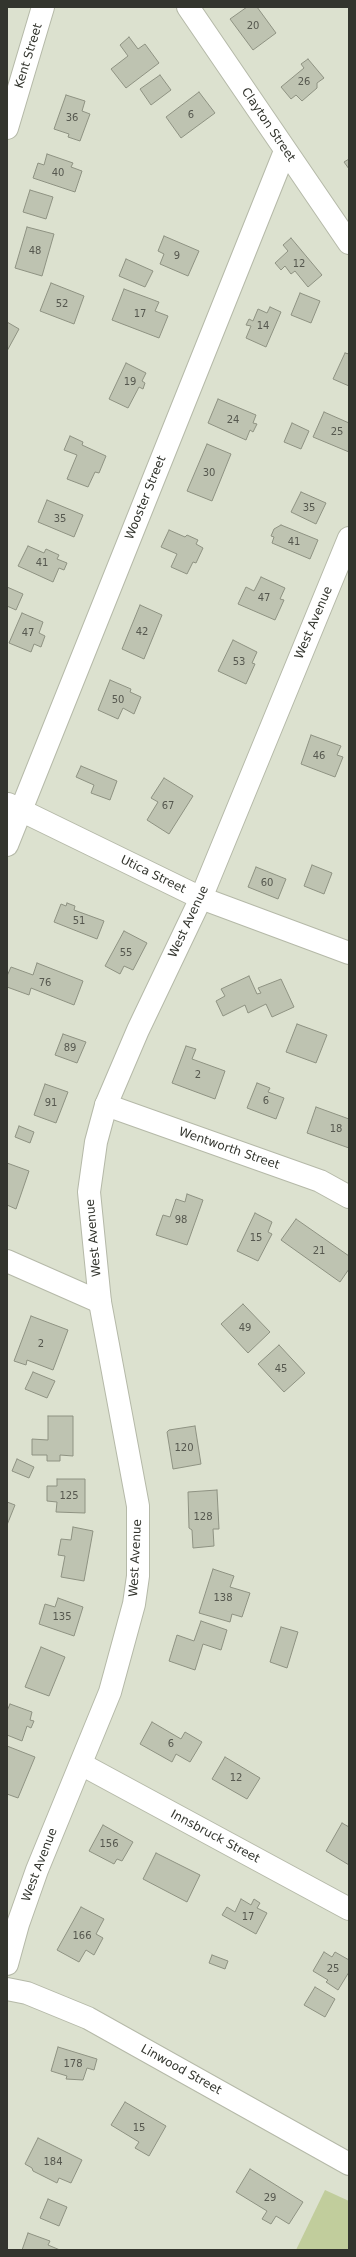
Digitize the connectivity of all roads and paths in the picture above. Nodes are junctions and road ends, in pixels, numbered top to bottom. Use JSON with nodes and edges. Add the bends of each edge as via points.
{"nodes":[{"id":1,"x":43,"y":7,"type":"edge"},
{"id":2,"x":188,"y":7,"type":"edge"},
{"id":3,"x":7,"y":128,"type":"edge"},
{"id":4,"x":285,"y":151,"type":"junction"},
{"id":5,"x":349,"y":243,"type":"edge"},
{"id":6,"x":349,"y":538,"type":"edge"},
{"id":7,"x":14,"y":806,"type":"edge"},
{"id":8,"x":7,"y":845,"type":"edge"},
{"id":9,"x":201,"y":898,"type":"junction"},
{"id":10,"x":349,"y":954,"type":"edge"},
{"id":11,"x":106,"y":1105,"type":"junction"},
{"id":12,"x":349,"y":1197,"type":"edge"},
{"id":13,"x":9,"y":1268,"type":"edge"},
{"id":14,"x":100,"y":1302,"type":"junction"},
{"id":15,"x":81,"y":1764,"type":"junction"},
{"id":16,"x":349,"y":1909,"type":"edge"},
{"id":17,"x":7,"y":1964,"type":"edge"},
{"id":18,"x":7,"y":1989,"type":"edge"},
{"id":19,"x":349,"y":2164,"type":"edge"}],
"edges":[{"from":1,"to":3,"type":"street","name":"Kent Street"},
{"from":2,"to":4,"type":"street","name":"Clayton Street"},
{"from":4,"to":5,"type":"street","name":"Clayton Street"},
{"from":4,"to":7,"type":"street","name":"Wooster Street"},
{"from":6,"to":9,"type":"street","name":"West Avenue"},
{"from":7,"to":8,"type":"street","name":"Wooster Street"},
{"from":7,"to":9,"type":"street","name":"Utica Street"},
{"from":9,"to":10,"type":"street","name":"Utica Street"},
{"from":9,"to":11,"type":"street","name":"West Avenue","via":[[138,1030]]},
{"from":11,"to":12,"type":"street","name":"Wentworth Street","via":[[320,1181]]},
{"from":11,"to":14,"type":"street","name":"West Avenue","via":[[96,1142],[89,1192]]},
{"from":13,"to":14,"type":"street"},
{"from":14,"to":15,"type":"street","name":"West Avenue","via":[[138,1506],[138,1576],[134,1604],[119,1663]]},
{"from":15,"to":16,"type":"street","name":"Innsbruck Street"},
{"from":15,"to":17,"type":"street","name":"West Avenue","via":[[37,1870]]},
{"from":18,"to":19,"type":"street","name":"Linwood Street","via":[[27,1993],[88,2018]]}]}
